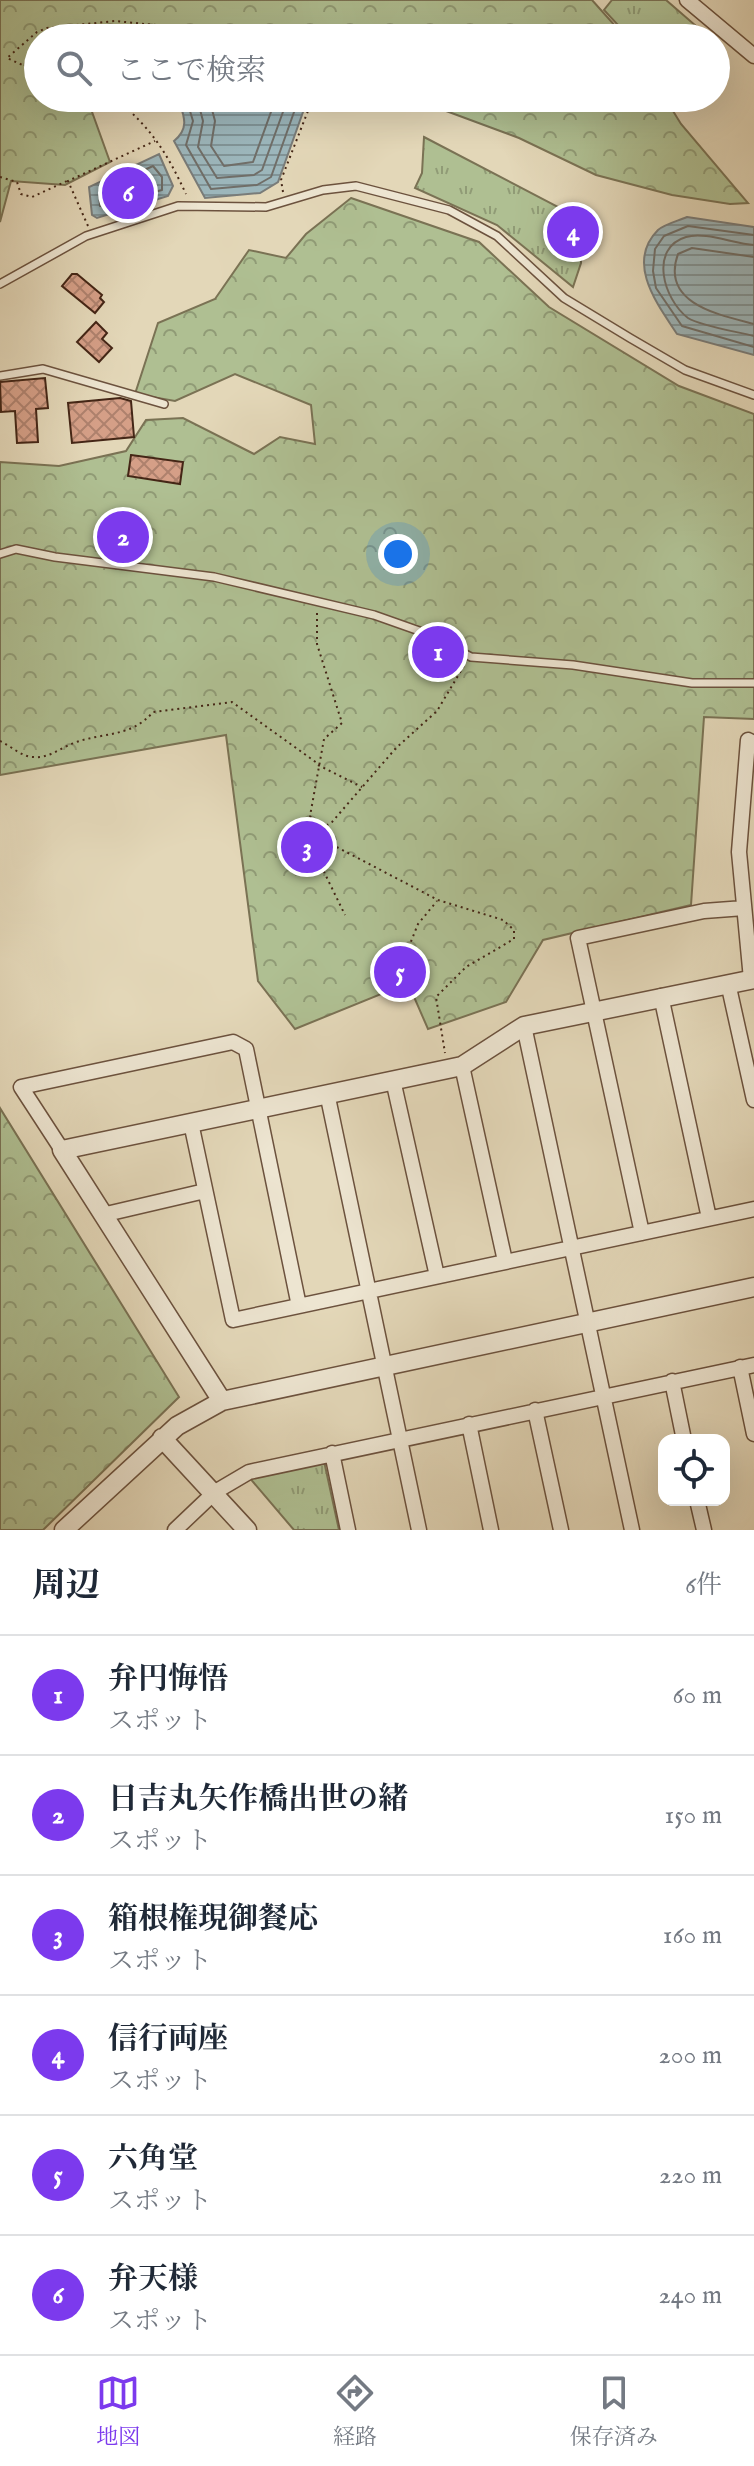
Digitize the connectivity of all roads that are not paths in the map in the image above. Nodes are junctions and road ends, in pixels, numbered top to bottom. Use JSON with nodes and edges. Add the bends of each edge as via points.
{"nodes":[{"id":1,"x":687,"y":0,"type":"edge"},
{"id":2,"x":718,"y":24,"type":"edge"},
{"id":3,"x":730,"y":33,"type":"edge"},
{"id":4,"x":753,"y":51,"type":"edge"},
{"id":5,"x":0,"y":284,"type":"edge"},
{"id":6,"x":0,"y":376,"type":"edge"},
{"id":7,"x":754,"y":395,"type":"edge"},
{"id":8,"x":164,"y":404,"type":"dead end"},
{"id":9,"x":0,"y":554,"type":"edge"},
{"id":10,"x":754,"y":683,"type":"edge"},
{"id":11,"x":754,"y":743,"type":"edge"},
{"id":12,"x":744,"y":908,"type":"junction"},
{"id":13,"x":752,"y":979,"type":"edge"},
{"id":14,"x":728,"y":983,"type":"junction"},
{"id":15,"x":661,"y":996,"type":"junction"},
{"id":16,"x":594,"y":1011,"type":"junction"},
{"id":17,"x":524,"y":1026,"type":"junction"},
{"id":18,"x":455,"y":1067,"type":"junction"},
{"id":19,"x":393,"y":1080,"type":"junction"},
{"id":20,"x":327,"y":1093,"type":"junction"},
{"id":21,"x":754,"y":1100,"type":"edge"},
{"id":22,"x":257,"y":1108,"type":"junction"},
{"id":23,"x":191,"y":1123,"type":"junction"},
{"id":24,"x":62,"y":1150,"type":"junction"},
{"id":25,"x":205,"y":1191,"type":"junction"},
{"id":26,"x":754,"y":1209,"type":"edge"},
{"id":27,"x":102,"y":1215,"type":"junction"},
{"id":28,"x":709,"y":1218,"type":"junction"},
{"id":29,"x":642,"y":1233,"type":"junction"},
{"id":30,"x":573,"y":1247,"type":"junction"},
{"id":31,"x":505,"y":1261,"type":"junction"},
{"id":32,"x":437,"y":1276,"type":"junction"},
{"id":33,"x":754,"y":1287,"type":"edge"},
{"id":34,"x":369,"y":1291,"type":"junction"},
{"id":35,"x":299,"y":1306,"type":"junction"},
{"id":36,"x":589,"y":1323,"type":"junction"},
{"id":37,"x":385,"y":1365,"type":"junction"},
{"id":38,"x":747,"y":1366,"type":"edge"},
{"id":39,"x":672,"y":1381,"type":"junction"},
{"id":40,"x":605,"y":1395,"type":"junction"},
{"id":41,"x":222,"y":1401,"type":"junction"},
{"id":42,"x":535,"y":1410,"type":"junction"},
{"id":43,"x":469,"y":1424,"type":"junction"},
{"id":44,"x":683,"y":1434,"type":"edge"},
{"id":45,"x":754,"y":1434,"type":"edge"},
{"id":46,"x":162,"y":1438,"type":"junction"},
{"id":47,"x":400,"y":1439,"type":"junction"},
{"id":48,"x":332,"y":1453,"type":"junction"},
{"id":49,"x":215,"y":1492,"type":"junction"},
{"id":50,"x":698,"y":1506,"type":"edge"},
{"id":51,"x":64,"y":1530,"type":"edge"},
{"id":52,"x":175,"y":1530,"type":"edge"},
{"id":53,"x":247,"y":1530,"type":"edge"},
{"id":54,"x":348,"y":1530,"type":"edge"},
{"id":55,"x":419,"y":1530,"type":"edge"},
{"id":56,"x":491,"y":1530,"type":"edge"},
{"id":57,"x":561,"y":1530,"type":"edge"},
{"id":58,"x":632,"y":1530,"type":"edge"},
{"id":59,"x":704,"y":1530,"type":"edge"}],
"edges":[{"from":1,"to":2,"type":"street"},
{"from":3,"to":4,"type":"street"},
{"from":5,"to":7,"type":"lane","via":[[92,234],[178,206],[233,209],[356,186],[449,210],[497,236],[564,298],[685,370]]},
{"from":6,"to":8,"type":"lane","via":[[43,369]]},
{"from":9,"to":10,"type":"lane","via":[[16,549],[193,574],[409,626],[471,657],[692,683]]},
{"from":11,"to":12,"type":"street","via":[[748,740],[739,852]]},
{"from":12,"to":13,"type":"street"},
{"from":12,"to":16,"type":"street","via":[[704,911],[578,938]]},
{"from":13,"to":14,"type":"street"},
{"from":14,"to":15,"type":"street"},
{"from":14,"to":21,"type":"street"},
{"from":15,"to":16,"type":"street"},
{"from":15,"to":28,"type":"street"},
{"from":16,"to":17,"type":"street"},
{"from":16,"to":29,"type":"street"},
{"from":17,"to":18,"type":"street"},
{"from":17,"to":30,"type":"street"},
{"from":18,"to":19,"type":"street"},
{"from":18,"to":31,"type":"street"},
{"from":19,"to":20,"type":"street"},
{"from":19,"to":32,"type":"street"},
{"from":20,"to":22,"type":"street"},
{"from":20,"to":34,"type":"street"},
{"from":22,"to":23,"type":"street"},
{"from":22,"to":24,"type":"street","via":[[246,1049],[233,1042],[21,1087]]},
{"from":22,"to":35,"type":"street"},
{"from":23,"to":24,"type":"street"},
{"from":23,"to":25,"type":"street"},
{"from":24,"to":27,"type":"street"},
{"from":25,"to":27,"type":"street"},
{"from":25,"to":35,"type":"street","via":[[233,1320]]},
{"from":26,"to":28,"type":"street"},
{"from":27,"to":41,"type":"street"},
{"from":28,"to":29,"type":"street"},
{"from":29,"to":30,"type":"street"},
{"from":30,"to":31,"type":"street"},
{"from":30,"to":36,"type":"street"},
{"from":31,"to":32,"type":"street"},
{"from":32,"to":34,"type":"street"},
{"from":33,"to":36,"type":"street"},
{"from":34,"to":35,"type":"street"},
{"from":34,"to":37,"type":"street"},
{"from":36,"to":37,"type":"street"},
{"from":36,"to":40,"type":"street"},
{"from":37,"to":41,"type":"street"},
{"from":37,"to":47,"type":"street"},
{"from":38,"to":39,"type":"street"},
{"from":38,"to":45,"type":"street"},
{"from":39,"to":40,"type":"street"},
{"from":39,"to":44,"type":"street"},
{"from":40,"to":42,"type":"street"},
{"from":40,"to":58,"type":"street"},
{"from":41,"to":46,"type":"street"},
{"from":42,"to":43,"type":"street"},
{"from":42,"to":57,"type":"street"},
{"from":43,"to":47,"type":"street"},
{"from":43,"to":56,"type":"street"},
{"from":46,"to":49,"type":"street"},
{"from":46,"to":51,"type":"street"},
{"from":47,"to":48,"type":"street"},
{"from":47,"to":55,"type":"street"},
{"from":48,"to":49,"type":"street","via":[[249,1472]]},
{"from":48,"to":54,"type":"street"},
{"from":49,"to":52,"type":"street"},
{"from":49,"to":53,"type":"street"},
{"from":50,"to":59,"type":"street"}]}
